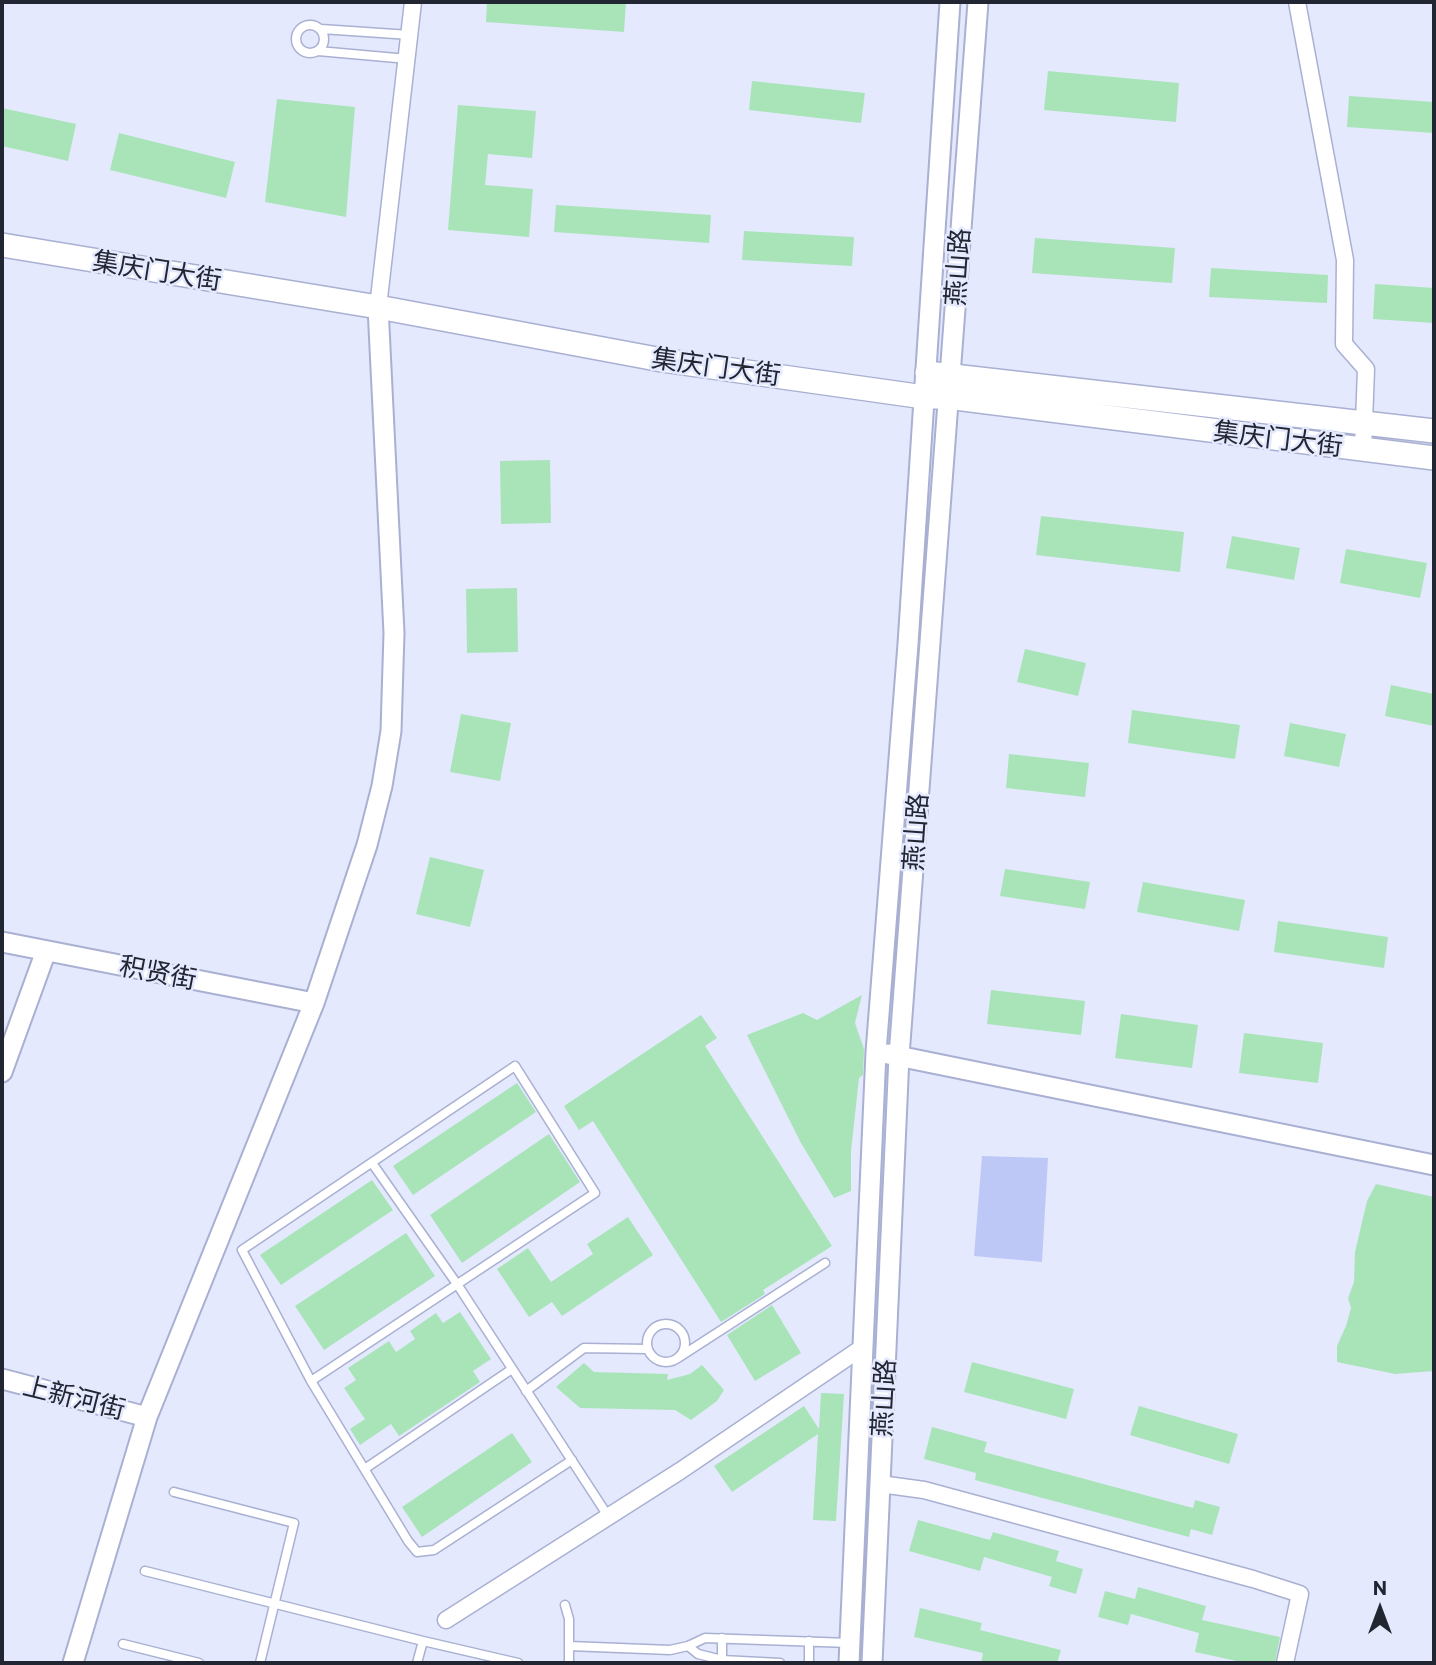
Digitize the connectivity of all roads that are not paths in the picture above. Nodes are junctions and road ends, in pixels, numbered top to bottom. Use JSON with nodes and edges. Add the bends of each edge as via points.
{"nodes":[{"id":1,"x":413,"y":2,"type":"edge"},
{"id":2,"x":950,"y":2,"type":"edge"},
{"id":3,"x":978,"y":2,"type":"edge"},
{"id":4,"x":1297,"y":2,"type":"edge"},
{"id":5,"x":321,"y":29,"type":"junction"},
{"id":6,"x":410,"y":35,"type":"junction"},
{"id":7,"x":318,"y":51,"type":"junction"},
{"id":8,"x":408,"y":59,"type":"junction"},
{"id":9,"x":2,"y":245,"type":"edge"},
{"id":10,"x":378,"y":307,"type":"junction"},
{"id":11,"x":937,"y":386,"type":"junction"},
{"id":12,"x":1364,"y":422,"type":"junction"},
{"id":13,"x":1434,"y":431,"type":"edge"},
{"id":14,"x":1363,"y":449,"type":"junction"},
{"id":15,"x":1434,"y":458,"type":"edge"},
{"id":16,"x":2,"y":942,"type":"edge"},
{"id":17,"x":46,"y":951,"type":"junction"},
{"id":18,"x":314,"y":1003,"type":"junction"},
{"id":19,"x":876,"y":1052,"type":"junction"},
{"id":20,"x":899,"y":1056,"type":"junction"},
{"id":21,"x":2,"y":1072,"type":"edge"},
{"id":22,"x":372,"y":1163,"type":"junction"},
{"id":23,"x":1434,"y":1164,"type":"edge"},
{"id":24,"x":825,"y":1263,"type":"dead end"},
{"id":25,"x":457,"y":1284,"type":"junction"},
{"id":26,"x":863,"y":1347,"type":"junction"},
{"id":27,"x":648,"y":1349,"type":"junction"},
{"id":28,"x":678,"y":1358,"type":"junction"},
{"id":29,"x":512,"y":1369,"type":"junction"},
{"id":30,"x":2,"y":1380,"type":"edge"},
{"id":31,"x":312,"y":1381,"type":"junction"},
{"id":32,"x":526,"y":1391,"type":"junction"},
{"id":33,"x":147,"y":1417,"type":"junction"},
{"id":34,"x":572,"y":1460,"type":"junction"},
{"id":35,"x":366,"y":1468,"type":"junction"},
{"id":36,"x":880,"y":1484,"type":"junction"},
{"id":37,"x":174,"y":1492,"type":"dead end"},
{"id":38,"x":608,"y":1516,"type":"junction"},
{"id":39,"x":145,"y":1571,"type":"dead end"},
{"id":40,"x":274,"y":1605,"type":"junction"},
{"id":41,"x":565,"y":1605,"type":"dead end"},
{"id":42,"x":446,"y":1620,"type":"dead end"},
{"id":43,"x":723,"y":1638,"type":"junction"},
{"id":44,"x":423,"y":1641,"type":"junction"},
{"id":45,"x":809,"y":1641,"type":"junction"},
{"id":46,"x":850,"y":1643,"type":"junction"},
{"id":47,"x":123,"y":1644,"type":"dead end"},
{"id":48,"x":569,"y":1646,"type":"junction"},
{"id":49,"x":688,"y":1646,"type":"junction"},
{"id":50,"x":722,"y":1660,"type":"junction"},
{"id":51,"x":73,"y":1663,"type":"edge"},
{"id":52,"x":199,"y":1663,"type":"edge"},
{"id":53,"x":260,"y":1663,"type":"edge"},
{"id":54,"x":418,"y":1663,"type":"edge"},
{"id":55,"x":518,"y":1663,"type":"edge"},
{"id":56,"x":569,"y":1663,"type":"edge"},
{"id":57,"x":780,"y":1663,"type":"edge"},
{"id":58,"x":809,"y":1663,"type":"edge"},
{"id":59,"x":849,"y":1663,"type":"edge"},
{"id":60,"x":872,"y":1663,"type":"edge"},
{"id":61,"x":1285,"y":1663,"type":"edge"}],
"edges":[{"from":1,"to":6,"type":"street"},
{"from":2,"to":11,"type":"street","name":"燕山路"},
{"from":3,"to":11,"type":"street","name":"燕山路"},
{"from":4,"to":12,"type":"street","via":[[1345,260],[1344,344],[1366,369]]},
{"from":5,"to":6,"type":"lane"},
{"from":5,"to":7,"type":"lane","via":[[325,41]]},
{"from":5,"to":7,"type":"lane","via":[[307,25],[296,40],[304,52]]},
{"from":6,"to":8,"type":"street"},
{"from":7,"to":8,"type":"lane"},
{"from":8,"to":10,"type":"street"},
{"from":9,"to":10,"type":"main road","name":"集庆门大街"},
{"from":10,"to":11,"type":"main road","name":"集庆门大街","via":[[662,360]]},
{"from":10,"to":18,"type":"street","via":[[394,633],[391,731],[367,845]]},
{"from":11,"to":12,"type":"main road","name":"集庆门大街"},
{"from":11,"to":14,"type":"main road","name":"集庆门大街"},
{"from":11,"to":19,"type":"street","name":"燕山路","via":[[908,644]]},
{"from":11,"to":20,"type":"street","name":"燕山路","via":[[931,645]]},
{"from":12,"to":13,"type":"main road","name":"集庆门大街"},
{"from":12,"to":14,"type":"street"},
{"from":14,"to":15,"type":"main road","name":"集庆门大街"},
{"from":16,"to":17,"type":"street","name":"积贤街"},
{"from":17,"to":18,"type":"street","name":"积贤街"},
{"from":17,"to":21,"type":"street"},
{"from":18,"to":33,"type":"street"},
{"from":19,"to":20,"type":"street"},
{"from":19,"to":26,"type":"street","name":"燕山路"},
{"from":20,"to":23,"type":"street"},
{"from":20,"to":36,"type":"street","name":"燕山路"},
{"from":22,"to":25,"type":"lane"},
{"from":22,"to":25,"type":"lane","via":[[515,1066],[595,1193]]},
{"from":22,"to":31,"type":"lane","via":[[242,1250]]},
{"from":24,"to":28,"type":"lane"},
{"from":25,"to":29,"type":"lane"},
{"from":25,"to":31,"type":"lane"},
{"from":26,"to":38,"type":"street"},
{"from":26,"to":46,"type":"street","name":"燕山路"},
{"from":27,"to":28,"type":"lane","via":[[661,1361]]},
{"from":27,"to":28,"type":"lane","via":[[651,1331],[675,1326],[683,1335],[684,1348]]},
{"from":27,"to":32,"type":"lane","via":[[584,1348]]},
{"from":29,"to":32,"type":"lane"},
{"from":29,"to":35,"type":"lane"},
{"from":30,"to":33,"type":"street","name":"上新河街"},
{"from":31,"to":35,"type":"lane"},
{"from":32,"to":34,"type":"lane"},
{"from":33,"to":51,"type":"street"},
{"from":34,"to":35,"type":"lane","via":[[434,1550],[417,1552]]},
{"from":34,"to":38,"type":"lane"},
{"from":36,"to":60,"type":"street","name":"燕山路"},
{"from":36,"to":61,"type":"street","via":[[923,1490],[1300,1594]]},
{"from":37,"to":40,"type":"lane","via":[[294,1522]]},
{"from":38,"to":42,"type":"street"},
{"from":39,"to":40,"type":"lane"},
{"from":40,"to":44,"type":"lane"},
{"from":40,"to":53,"type":"lane"},
{"from":41,"to":48,"type":"lane"},
{"from":43,"to":45,"type":"lane"},
{"from":43,"to":49,"type":"lane","via":[[705,1637]]},
{"from":43,"to":50,"type":"lane"},
{"from":44,"to":54,"type":"lane"},
{"from":44,"to":55,"type":"lane"},
{"from":45,"to":46,"type":"lane"},
{"from":45,"to":58,"type":"lane"},
{"from":46,"to":59,"type":"street","name":"燕山路"},
{"from":47,"to":52,"type":"lane"},
{"from":48,"to":49,"type":"lane","via":[[670,1650]]},
{"from":48,"to":56,"type":"lane"},
{"from":49,"to":50,"type":"lane","via":[[698,1654]]},
{"from":50,"to":57,"type":"lane"}]}
